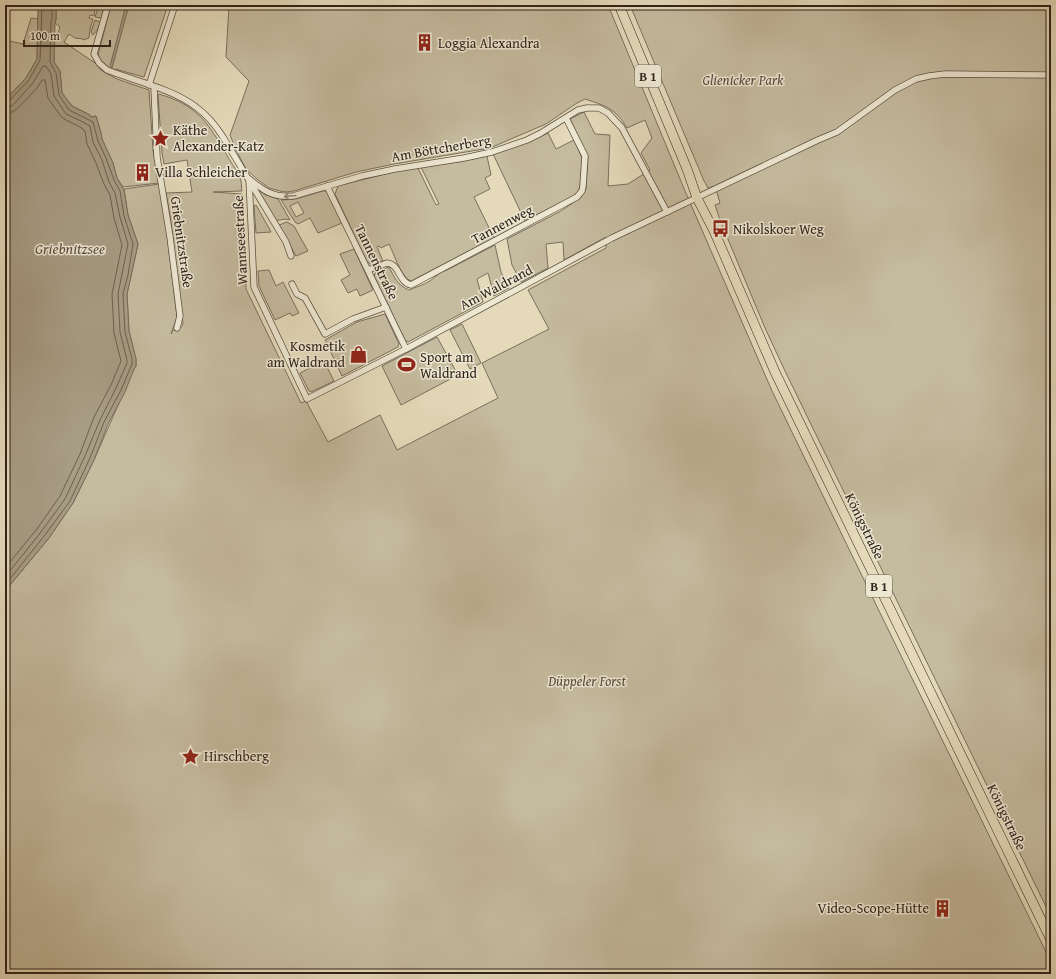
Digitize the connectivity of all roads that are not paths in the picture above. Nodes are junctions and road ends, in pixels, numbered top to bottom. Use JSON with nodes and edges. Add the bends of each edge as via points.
{"nodes":[{"id":1,"x":108,"y":5,"type":"edge"},
{"id":2,"x":175,"y":5,"type":"edge"},
{"id":3,"x":619,"y":5,"type":"edge"},
{"id":4,"x":1051,"y":75,"type":"edge"},
{"id":5,"x":151,"y":86,"type":"junction"},
{"id":6,"x":566,"y":118,"type":"junction"},
{"id":7,"x":248,"y":179,"type":"junction"},
{"id":8,"x":327,"y":186,"type":"junction"},
{"id":9,"x":700,"y":197,"type":"junction"},
{"id":10,"x":667,"y":212,"type":"junction"},
{"id":11,"x":291,"y":256,"type":"dead end"},
{"id":12,"x":368,"y":270,"type":"junction"},
{"id":13,"x":292,"y":284,"type":"dead end"},
{"id":14,"x":386,"y":307,"type":"junction"},
{"id":15,"x":177,"y":328,"type":"dead end"},
{"id":16,"x":406,"y":349,"type":"junction"},
{"id":17,"x":307,"y":399,"type":"joint"},
{"id":18,"x":1051,"y":940,"type":"edge"}],
"edges":[{"from":1,"to":5,"type":"street","name":"Wannseestraße","via":[[94,54],[107,70]]},
{"from":2,"to":5,"type":"street"},
{"from":3,"to":9,"type":"main road","name":"Königstraße","number":"B 1"},
{"from":4,"to":9,"type":"street","via":[[945,74],[916,79],[891,92],[837,132]]},
{"from":5,"to":7,"type":"street","name":"Wannseestraße","via":[[180,97],[212,121]]},
{"from":5,"to":15,"type":"street","name":"Griebnitzstraße","via":[[157,157],[180,316]]},
{"from":6,"to":8,"type":"street","name":"Am Böttcherberg","via":[[527,140],[492,152],[395,168]]},
{"from":6,"to":10,"type":"street","name":"Am Böttcherberg","via":[[578,110],[587,108],[599,108],[612,117],[622,128]]},
{"from":6,"to":12,"type":"street","name":"Tannenweg","via":[[585,156],[583,186],[577,197],[411,285],[406,284],[395,266],[390,263]]},
{"from":8,"to":7,"type":"street","name":"Am Böttcherberg","one_way":true,"via":[[292,196],[279,196],[266,192]]},
{"from":7,"to":11,"type":"street","via":[[286,242]]},
{"from":7,"to":17,"type":"street","name":"Wannseestraße","via":[[254,287]]},
{"from":8,"to":12,"type":"street","name":"Tannenstraße"},
{"from":9,"to":10,"type":"street","name":"Am Waldrand"},
{"from":9,"to":18,"type":"main road","name":"Königstraße","number":"B 1","via":[[778,379]]},
{"from":10,"to":16,"type":"street","name":"Am Waldrand","via":[[612,238]]},
{"from":12,"to":14,"type":"street","name":"Tannenstraße"},
{"from":13,"to":14,"type":"street","via":[[297,294],[305,298],[325,334],[353,319]]},
{"from":14,"to":16,"type":"street","name":"Tannenstraße"},
{"from":16,"to":17,"type":"street","name":"Am Waldrand"}]}
